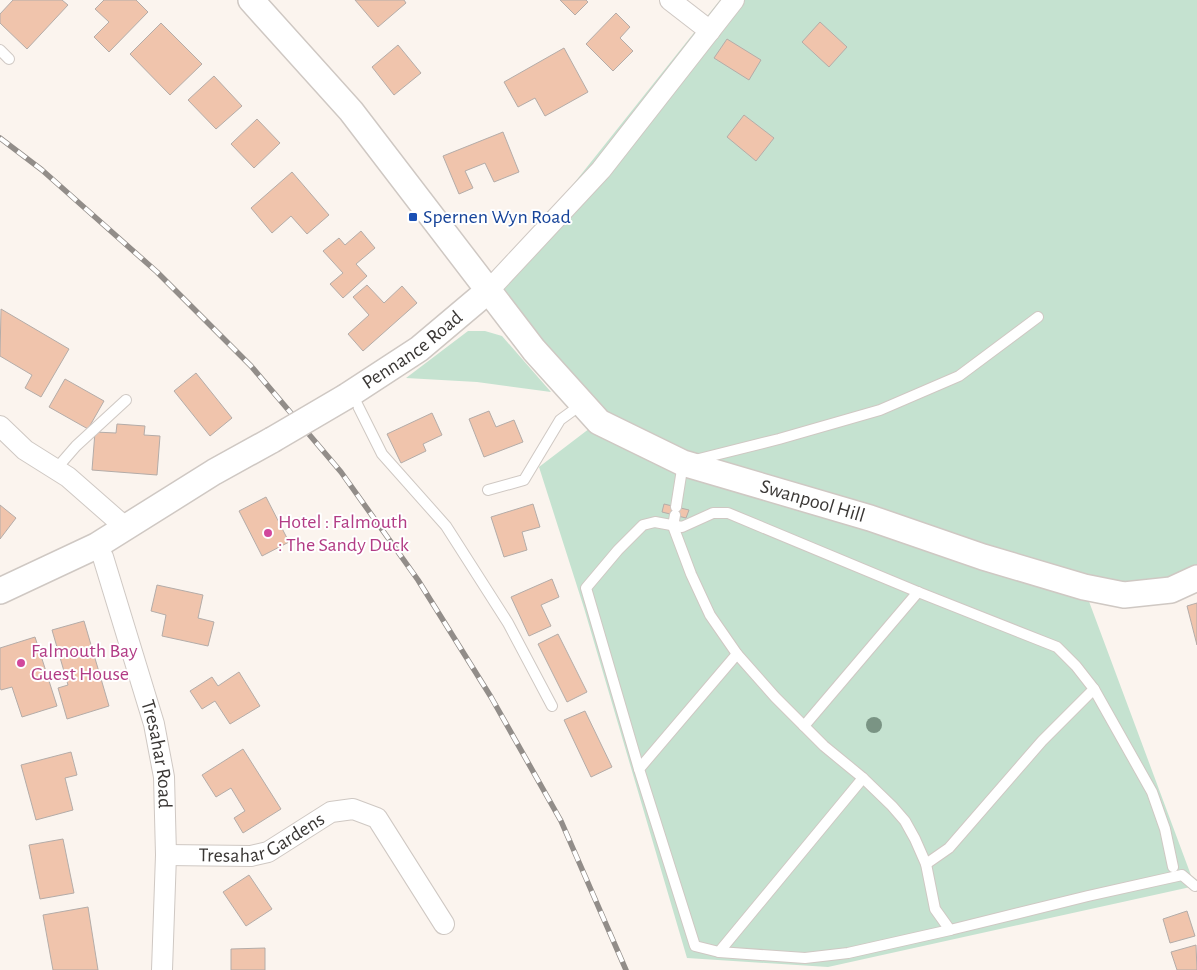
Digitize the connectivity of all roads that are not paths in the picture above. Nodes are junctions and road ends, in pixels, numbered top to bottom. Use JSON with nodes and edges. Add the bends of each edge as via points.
{"nodes":[{"id":1,"x":251,"y":0,"type":"edge"},
{"id":2,"x":670,"y":0,"type":"edge"},
{"id":3,"x":734,"y":0,"type":"edge"},
{"id":4,"x":710,"y":31,"type":"junction"},
{"id":5,"x":0,"y":50,"type":"edge"},
{"id":6,"x":10,"y":59,"type":"dead end"},
{"id":7,"x":489,"y":290,"type":"junction"},
{"id":8,"x":1038,"y":317,"type":"dead end"},
{"id":9,"x":349,"y":395,"type":"junction"},
{"id":10,"x":126,"y":400,"type":"dead end"},
{"id":11,"x":582,"y":404,"type":"junction"},
{"id":12,"x":0,"y":426,"type":"edge"},
{"id":13,"x":683,"y":462,"type":"junction"},
{"id":14,"x":56,"y":469,"type":"junction"},
{"id":15,"x":488,"y":490,"type":"dead end"},
{"id":16,"x":675,"y":516,"type":"junction"},
{"id":17,"x":125,"y":527,"type":"junction"},
{"id":18,"x":96,"y":546,"type":"junction"},
{"id":19,"x":1197,"y":578,"type":"edge"},
{"id":20,"x":0,"y":591,"type":"edge"},
{"id":21,"x":918,"y":592,"type":"junction"},
{"id":22,"x":737,"y":654,"type":"junction"},
{"id":23,"x":1094,"y":689,"type":"junction"},
{"id":24,"x":552,"y":706,"type":"dead end"},
{"id":25,"x":804,"y":726,"type":"junction"},
{"id":26,"x":639,"y":769,"type":"junction"},
{"id":27,"x":862,"y":778,"type":"junction"},
{"id":28,"x":166,"y":855,"type":"junction"},
{"id":29,"x":926,"y":864,"type":"junction"},
{"id":30,"x":1173,"y":867,"type":"dead end"},
{"id":31,"x":1195,"y":886,"type":"dead end"},
{"id":32,"x":444,"y":924,"type":"dead end"},
{"id":33,"x":950,"y":930,"type":"junction"},
{"id":34,"x":720,"y":952,"type":"junction"},
{"id":35,"x":162,"y":970,"type":"edge"}],
"edges":[{"from":1,"to":7,"type":"street","via":[[351,111]]},
{"from":2,"to":4,"type":"street"},
{"from":3,"to":4,"type":"street","name":"Pennance Road"},
{"from":4,"to":7,"type":"street","name":"Pennance Road","via":[[601,170]]},
{"from":5,"to":6,"type":"lane"},
{"from":7,"to":9,"type":"street","name":"Pennance Road","via":[[418,349]]},
{"from":7,"to":11,"type":"street","name":"Swanpool Hill","via":[[534,350]]},
{"from":8,"to":13,"type":"lane","via":[[959,376],[880,410]]},
{"from":9,"to":17,"type":"street","name":"Pennance Road","bridge":true},
{"from":9,"to":24,"type":"lane","via":[[382,454],[446,526],[508,623]]},
{"from":10,"to":14,"type":"lane"},
{"from":11,"to":13,"type":"street","name":"Swanpool Hill","via":[[598,422]]},
{"from":11,"to":15,"type":"lane","via":[[560,420],[524,480]]},
{"from":12,"to":14,"type":"street","via":[[25,450]]},
{"from":13,"to":16,"type":"lane"},
{"from":13,"to":19,"type":"street","name":"Swanpool Hill","via":[[1084,587],[1124,595],[1171,590]]},
{"from":14,"to":17,"type":"street"},
{"from":16,"to":21,"type":"lane","via":[[682,527],[713,513],[728,513]]},
{"from":16,"to":22,"type":"lane","via":[[691,574],[710,615]]},
{"from":16,"to":26,"type":"lane","via":[[643,525],[586,588]]},
{"from":17,"to":18,"type":"street","name":"Pennance Road"},
{"from":18,"to":20,"type":"street","name":"Pennance Road"},
{"from":18,"to":28,"type":"street","name":"Tresahar Road","via":[[103,556],[154,724],[164,777]]},
{"from":21,"to":23,"type":"lane","via":[[1057,647]]},
{"from":21,"to":25,"type":"lane"},
{"from":22,"to":25,"type":"lane"},
{"from":22,"to":26,"type":"lane"},
{"from":23,"to":29,"type":"lane","via":[[1042,741],[949,848]]},
{"from":23,"to":30,"type":"lane","via":[[1152,792],[1165,829]]},
{"from":25,"to":27,"type":"lane"},
{"from":26,"to":34,"type":"lane","via":[[695,946]]},
{"from":27,"to":29,"type":"lane","via":[[905,822]]},
{"from":27,"to":34,"type":"lane"},
{"from":28,"to":32,"type":"street","name":"Tresahar Gardens","via":[[251,856],[268,852],[331,812],[353,809],[377,818]]},
{"from":28,"to":35,"type":"street","name":"Tresahar Road"},
{"from":29,"to":33,"type":"lane","via":[[935,909]]},
{"from":31,"to":33,"type":"lane","via":[[1182,875]]},
{"from":33,"to":34,"type":"lane","via":[[848,953],[805,958]]}]}
